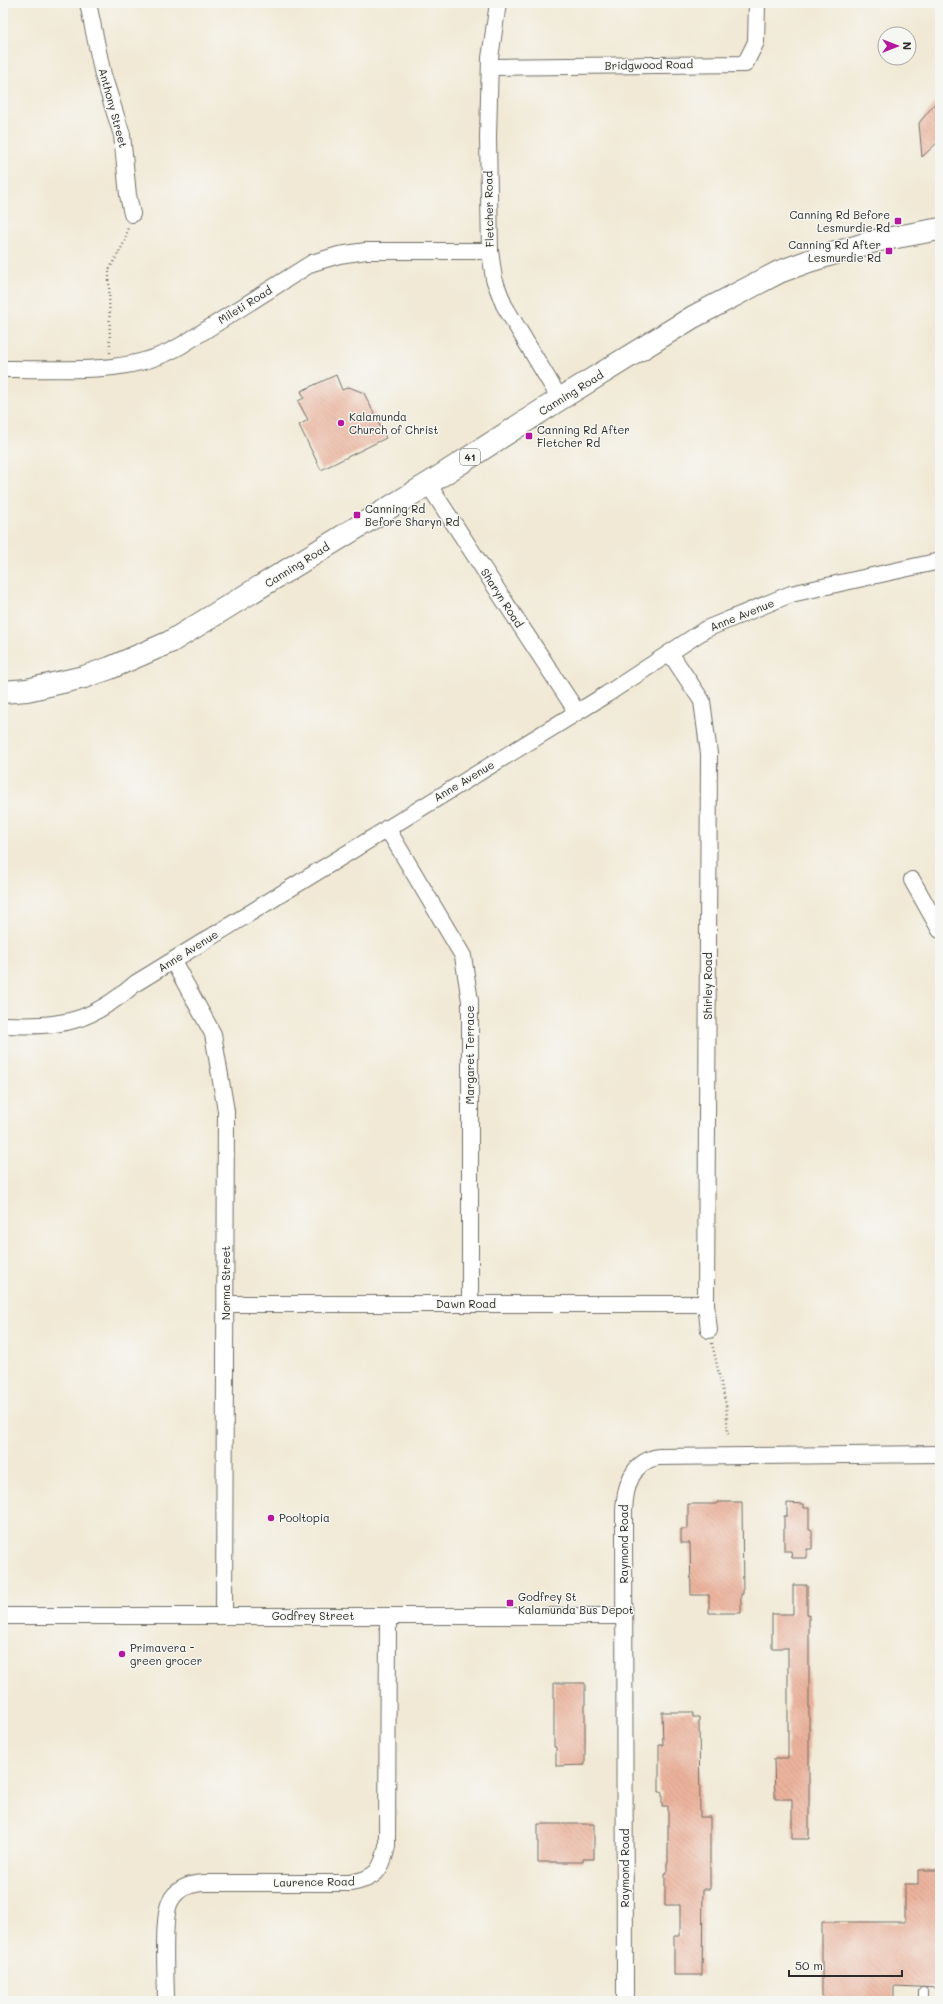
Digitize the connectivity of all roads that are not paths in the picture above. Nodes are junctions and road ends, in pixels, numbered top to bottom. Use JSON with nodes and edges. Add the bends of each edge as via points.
{"nodes":[{"id":1,"x":88,"y":3,"type":"edge"},
{"id":2,"x":498,"y":3,"type":"edge"},
{"id":3,"x":757,"y":3,"type":"edge"},
{"id":4,"x":490,"y":67,"type":"junction"},
{"id":5,"x":132,"y":214,"type":"road end"},
{"id":6,"x":940,"y":229,"type":"edge"},
{"id":7,"x":490,"y":251,"type":"junction"},
{"id":8,"x":3,"y":368,"type":"edge"},
{"id":9,"x":560,"y":399,"type":"junction"},
{"id":10,"x":428,"y":484,"type":"junction"},
{"id":11,"x":940,"y":561,"type":"edge"},
{"id":12,"x":670,"y":653,"type":"junction"},
{"id":13,"x":3,"y":692,"type":"edge"},
{"id":14,"x":577,"y":712,"type":"junction"},
{"id":15,"x":387,"y":828,"type":"junction"},
{"id":16,"x":912,"y":880,"type":"dead end"},
{"id":17,"x":940,"y":930,"type":"edge"},
{"id":18,"x":173,"y":961,"type":"junction"},
{"id":19,"x":3,"y":1025,"type":"edge"},
{"id":20,"x":226,"y":1304,"type":"junction"},
{"id":21,"x":470,"y":1304,"type":"junction"},
{"id":22,"x":706,"y":1304,"type":"junction"},
{"id":23,"x":709,"y":1330,"type":"road end"},
{"id":24,"x":940,"y":1454,"type":"edge"},
{"id":25,"x":3,"y":1616,"type":"edge"},
{"id":26,"x":224,"y":1616,"type":"junction"},
{"id":27,"x":624,"y":1616,"type":"junction"},
{"id":28,"x":388,"y":1617,"type":"junction"},
{"id":29,"x":923,"y":1992,"type":"dead end"},
{"id":30,"x":166,"y":2001,"type":"edge"},
{"id":31,"x":625,"y":2001,"type":"edge"},
{"id":32,"x":923,"y":2001,"type":"edge"}],
"edges":[{"from":1,"to":5,"type":"street","name":"Anthony Street","via":[[103,75],[122,135]]},
{"from":2,"to":4,"type":"street","name":"Fletcher Road"},
{"from":3,"to":4,"type":"street","name":"Bridgwood Road","via":[[756,42],[745,64]]},
{"from":4,"to":7,"type":"street","name":"Fletcher Road"},
{"from":6,"to":9,"type":"main road","name":"Canning Road","number":"41","via":[[875,241],[779,272],[693,317]]},
{"from":7,"to":8,"type":"street","name":"Mileti Road","via":[[366,251],[339,255],[312,264],[167,354],[130,366],[111,368]]},
{"from":7,"to":9,"type":"street","name":"Fletcher Road","via":[[494,280],[504,305]]},
{"from":9,"to":10,"type":"main road","name":"Canning Road","number":"41"},
{"from":10,"to":13,"type":"main road","name":"Canning Road","number":"41","via":[[170,642],[84,677],[27,690]]},
{"from":10,"to":14,"type":"street","name":"Sharyn Road"},
{"from":11,"to":12,"type":"street","name":"Anne Avenue","via":[[791,594],[706,629]]},
{"from":12,"to":14,"type":"street","name":"Anne Avenue"},
{"from":12,"to":22,"type":"street","name":"Shirley Road","via":[[702,701],[709,754]]},
{"from":14,"to":15,"type":"street","name":"Anne Avenue"},
{"from":15,"to":18,"type":"street","name":"Anne Avenue"},
{"from":15,"to":21,"type":"street","name":"Margaret Terrace","via":[[463,956],[470,1001]]},
{"from":16,"to":17,"type":"street"},
{"from":18,"to":19,"type":"street","name":"Anne Avenue","via":[[136,983],[115,1002],[80,1020],[62,1024]]},
{"from":18,"to":20,"type":"street","name":"Norma Street","via":[[213,1034],[226,1111]]},
{"from":20,"to":21,"type":"street","name":"Dawn Road"},
{"from":20,"to":26,"type":"street","name":"Norma Street"},
{"from":21,"to":22,"type":"street","name":"Dawn Road"},
{"from":22,"to":23,"type":"street","name":"Shirley Road"},
{"from":24,"to":27,"type":"street","name":"Raymond Road","via":[[665,1457],[644,1461],[630,1477],[625,1493]]},
{"from":25,"to":26,"type":"street","name":"Godfrey Street"},
{"from":26,"to":28,"type":"street","name":"Godfrey Street"},
{"from":27,"to":28,"type":"street","name":"Godfrey Street"},
{"from":27,"to":31,"type":"street","name":"Raymond Road"},
{"from":28,"to":30,"type":"street","name":"Laurence Road","via":[[387,1846],[380,1869],[364,1881],[350,1883],[196,1883],[180,1889],[170,1902],[166,1918]]},
{"from":29,"to":32,"type":"lane"}]}
